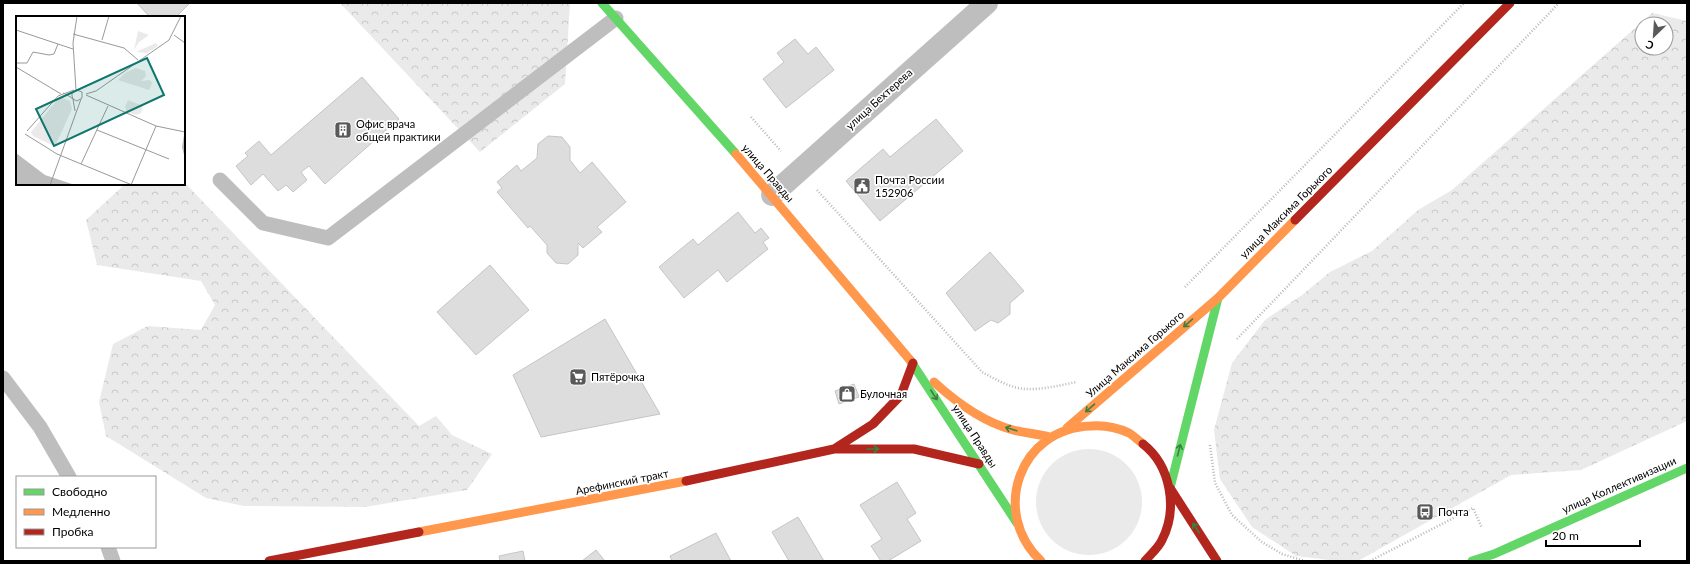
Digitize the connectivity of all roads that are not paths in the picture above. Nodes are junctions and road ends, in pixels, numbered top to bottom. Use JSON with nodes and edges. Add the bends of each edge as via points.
{"nodes":[{"id":1,"x":602,"y":3,"type":"edge"},
{"id":2,"x":987,"y":3,"type":"edge"},
{"id":3,"x":1510,"y":3,"type":"edge"},
{"id":4,"x":616,"y":18,"type":"junction"},
{"id":5,"x":220,"y":180,"type":"dead end"},
{"id":6,"x":772,"y":195,"type":"junction"},
{"id":7,"x":1218,"y":298,"type":"junction"},
{"id":8,"x":912,"y":362,"type":"junction"},
{"id":9,"x":3,"y":378,"type":"edge"},
{"id":10,"x":1067,"y":428,"type":"junction"},
{"id":11,"x":1050,"y":437,"type":"junction"},
{"id":12,"x":834,"y":449,"type":"junction"},
{"id":13,"x":979,"y":464,"type":"junction"},
{"id":14,"x":1687,"y":468,"type":"edge"},
{"id":15,"x":68,"y":476,"type":"edge"},
{"id":16,"x":1170,"y":488,"type":"junction"},
{"id":17,"x":1016,"y":522,"type":"junction"},
{"id":18,"x":108,"y":548,"type":"edge"},
{"id":19,"x":1037,"y":559,"type":"edge"},
{"id":20,"x":1478,"y":560,"type":"edge"},
{"id":21,"x":113,"y":561,"type":"edge"},
{"id":22,"x":269,"y":561,"type":"edge"},
{"id":23,"x":1145,"y":561,"type":"edge"},
{"id":24,"x":1217,"y":561,"type":"edge"}],
"edges":[{"from":1,"to":4,"type":"street","name":"улица Правды"},
{"from":2,"to":6,"type":"street","name":"улица Бехтерева"},
{"from":3,"to":7,"type":"street","name":"улица Максима Горького"},
{"from":4,"to":5,"type":"lane","via":[[328,238],[263,224]]},
{"from":4,"to":6,"type":"street","name":"улица Правды"},
{"from":6,"to":8,"type":"street","name":"улица Правды"},
{"from":7,"to":10,"type":"street","name":"Улица Максима Горького","one_way":true},
{"from":16,"to":7,"type":"street","one_way":true},
{"from":11,"to":8,"type":"street","name":"улица Правды","one_way":true,"via":[[1014,430],[986,420],[953,400]]},
{"from":8,"to":12,"type":"street","via":[[901,395],[873,424]]},
{"from":8,"to":13,"type":"street","name":"улица Правды","one_way":true},
{"from":9,"to":15,"type":"lane","via":[[40,427]]},
{"from":10,"to":11,"type":"street"},
{"from":10,"to":16,"type":"street","via":[[1086,424],[1106,425],[1124,431],[1141,441],[1155,455],[1165,470]]},
{"from":11,"to":17,"type":"street","via":[[1035,449],[1023,465],[1016,483]]},
{"from":12,"to":13,"type":"street","name":"Арефинский тракт","one_way":true,"via":[[914,450]]},
{"from":12,"to":22,"type":"street","name":"Арефинский тракт","via":[[677,483]]},
{"from":13,"to":17,"type":"street","name":"улица Правды"},
{"from":14,"to":20,"type":"street","name":"улица Коллективизации"},
{"from":16,"to":23,"type":"street","via":[[1171,507],[1168,525],[1161,542]]},
{"from":24,"to":16,"type":"street","one_way":true},
{"from":17,"to":19,"type":"street"},
{"from":18,"to":21,"type":"lane"}]}
